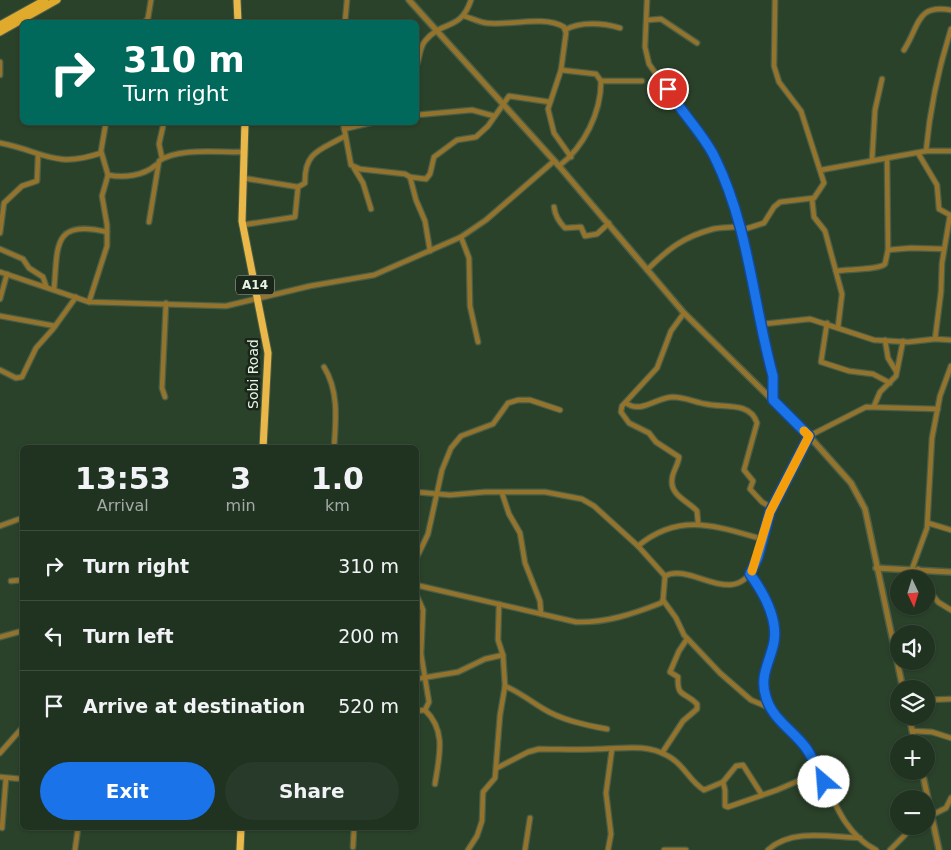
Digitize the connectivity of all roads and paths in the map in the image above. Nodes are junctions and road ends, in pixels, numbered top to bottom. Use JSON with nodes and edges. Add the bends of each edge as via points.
{"nodes":[{"id":1,"x":45,"y":0,"type":"edge"},
{"id":2,"x":57,"y":0,"type":"edge"},
{"id":3,"x":151,"y":0,"type":"edge"},
{"id":4,"x":237,"y":0,"type":"edge"},
{"id":5,"x":347,"y":0,"type":"edge"},
{"id":6,"x":408,"y":0,"type":"edge"},
{"id":7,"x":471,"y":0,"type":"edge"},
{"id":8,"x":647,"y":0,"type":"edge"},
{"id":9,"x":775,"y":0,"type":"edge"},
{"id":10,"x":951,"y":10,"type":"edge"},
{"id":11,"x":464,"y":16,"type":"junction"},
{"id":12,"x":21,"y":20,"type":"edge"},
{"id":13,"x":146,"y":20,"type":"edge"},
{"id":14,"x":238,"y":20,"type":"edge"},
{"id":15,"x":345,"y":20,"type":"edge"},
{"id":16,"x":648,"y":20,"type":"junction"},
{"id":17,"x":20,"y":21,"type":"edge"},
{"id":18,"x":0,"y":25,"type":"edge"},
{"id":19,"x":620,"y":28,"type":"dead end"},
{"id":20,"x":951,"y":29,"type":"edge"},
{"id":21,"x":436,"y":30,"type":"junction"},
{"id":22,"x":565,"y":30,"type":"junction"},
{"id":23,"x":0,"y":32,"type":"edge"},
{"id":24,"x":697,"y":43,"type":"dead end"},
{"id":25,"x":904,"y":50,"type":"dead end"},
{"id":26,"x":419,"y":57,"type":"edge"},
{"id":27,"x":0,"y":62,"type":"edge"},
{"id":28,"x":561,"y":70,"type":"junction"},
{"id":29,"x":0,"y":75,"type":"edge"},
{"id":30,"x":882,"y":79,"type":"dead end"},
{"id":31,"x":601,"y":81,"type":"junction"},
{"id":32,"x":642,"y":81,"type":"dead end"},
{"id":33,"x":550,"y":102,"type":"junction"},
{"id":34,"x":502,"y":103,"type":"junction"},
{"id":35,"x":419,"y":115,"type":"edge"},
{"id":36,"x":494,"y":116,"type":"junction"},
{"id":37,"x":106,"y":125,"type":"edge"},
{"id":38,"x":163,"y":125,"type":"edge"},
{"id":39,"x":245,"y":125,"type":"edge"},
{"id":40,"x":343,"y":125,"type":"edge"},
{"id":41,"x":361,"y":125,"type":"edge"},
{"id":42,"x":344,"y":129,"type":"junction"},
{"id":43,"x":345,"y":136,"type":"junction"},
{"id":44,"x":0,"y":143,"type":"edge"},
{"id":45,"x":926,"y":151,"type":"junction"},
{"id":46,"x":951,"y":151,"type":"edge"},
{"id":47,"x":246,"y":152,"type":"junction"},
{"id":48,"x":918,"y":153,"type":"junction"},
{"id":49,"x":101,"y":154,"type":"junction"},
{"id":50,"x":38,"y":156,"type":"junction"},
{"id":51,"x":571,"y":157,"type":"junction"},
{"id":52,"x":162,"y":158,"type":"junction"},
{"id":53,"x":887,"y":158,"type":"junction"},
{"id":54,"x":872,"y":160,"type":"junction"},
{"id":55,"x":554,"y":161,"type":"junction"},
{"id":56,"x":156,"y":165,"type":"junction"},
{"id":57,"x":559,"y":166,"type":"junction"},
{"id":58,"x":354,"y":168,"type":"junction"},
{"id":59,"x":821,"y":170,"type":"junction"},
{"id":60,"x":108,"y":175,"type":"junction"},
{"id":61,"x":410,"y":177,"type":"junction"},
{"id":62,"x":243,"y":178,"type":"junction"},
{"id":63,"x":298,"y":187,"type":"junction"},
{"id":64,"x":812,"y":199,"type":"junction"},
{"id":65,"x":554,"y":207,"type":"dead end"},
{"id":66,"x":371,"y":209,"type":"dead end"},
{"id":67,"x":149,"y":222,"type":"dead end"},
{"id":68,"x":608,"y":223,"type":"junction"},
{"id":69,"x":242,"y":224,"type":"junction"},
{"id":70,"x":741,"y":228,"type":"junction"},
{"id":71,"x":107,"y":232,"type":"junction"},
{"id":72,"x":0,"y":233,"type":"edge"},
{"id":73,"x":462,"y":237,"type":"junction"},
{"id":74,"x":0,"y":249,"type":"edge"},
{"id":75,"x":944,"y":249,"type":"junction"},
{"id":76,"x":888,"y":250,"type":"junction"},
{"id":77,"x":430,"y":251,"type":"junction"},
{"id":78,"x":647,"y":270,"type":"junction"},
{"id":79,"x":836,"y":271,"type":"junction"},
{"id":80,"x":0,"y":272,"type":"edge"},
{"id":81,"x":7,"y":274,"type":"junction"},
{"id":82,"x":46,"y":286,"type":"junction"},
{"id":83,"x":54,"y":288,"type":"junction"},
{"id":84,"x":76,"y":297,"type":"junction"},
{"id":85,"x":0,"y":299,"type":"edge"},
{"id":86,"x":258,"y":300,"type":"junction"},
{"id":87,"x":89,"y":302,"type":"junction"},
{"id":88,"x":166,"y":303,"type":"junction"},
{"id":89,"x":684,"y":313,"type":"junction"},
{"id":90,"x":0,"y":316,"type":"edge"},
{"id":91,"x":827,"y":323,"type":"junction"},
{"id":92,"x":763,"y":324,"type":"junction"},
{"id":93,"x":55,"y":326,"type":"junction"},
{"id":94,"x":838,"y":327,"type":"junction"},
{"id":95,"x":935,"y":339,"type":"junction"},
{"id":96,"x":885,"y":340,"type":"junction"},
{"id":97,"x":951,"y":340,"type":"edge"},
{"id":98,"x":903,"y":341,"type":"junction"},
{"id":99,"x":478,"y":342,"type":"dead end"},
{"id":100,"x":951,"y":366,"type":"edge"},
{"id":101,"x":324,"y":367,"type":"dead end"},
{"id":102,"x":0,"y":370,"type":"edge"},
{"id":103,"x":897,"y":372,"type":"junction"},
{"id":104,"x":949,"y":374,"type":"edge"},
{"id":105,"x":890,"y":383,"type":"junction"},
{"id":106,"x":166,"y":397,"type":"dead end"},
{"id":107,"x":773,"y":400,"type":"junction"},
{"id":108,"x":626,"y":403,"type":"junction"},
{"id":109,"x":874,"y":406,"type":"junction"},
{"id":110,"x":938,"y":409,"type":"junction"},
{"id":111,"x":560,"y":410,"type":"dead end"},
{"id":112,"x":809,"y":436,"type":"junction"},
{"id":113,"x":263,"y":445,"type":"edge"},
{"id":114,"x":334,"y":445,"type":"edge"},
{"id":115,"x":419,"y":492,"type":"edge"},
{"id":116,"x":437,"y":494,"type":"junction"},
{"id":117,"x":502,"y":494,"type":"junction"},
{"id":118,"x":772,"y":508,"type":"junction"},
{"id":119,"x":20,"y":519,"type":"edge"},
{"id":120,"x":698,"y":523,"type":"junction"},
{"id":121,"x":928,"y":523,"type":"junction"},
{"id":122,"x":0,"y":526,"type":"edge"},
{"id":123,"x":951,"y":530,"type":"edge"},
{"id":124,"x":762,"y":539,"type":"junction"},
{"id":125,"x":638,"y":546,"type":"junction"},
{"id":126,"x":419,"y":553,"type":"edge"},
{"id":127,"x":876,"y":568,"type":"junction"},
{"id":128,"x":915,"y":569,"type":"junction"},
{"id":129,"x":951,"y":572,"type":"edge"},
{"id":130,"x":750,"y":574,"type":"junction"},
{"id":131,"x":665,"y":576,"type":"junction"},
{"id":132,"x":20,"y":580,"type":"edge"},
{"id":133,"x":11,"y":581,"type":"dead end"},
{"id":134,"x":419,"y":586,"type":"edge"},
{"id":135,"x":935,"y":598,"type":"edge"},
{"id":136,"x":663,"y":600,"type":"junction"},
{"id":137,"x":419,"y":601,"type":"edge"},
{"id":138,"x":499,"y":604,"type":"junction"},
{"id":139,"x":951,"y":610,"type":"edge"},
{"id":140,"x":541,"y":614,"type":"junction"},
{"id":141,"x":20,"y":632,"type":"edge"},
{"id":142,"x":0,"y":637,"type":"edge"},
{"id":143,"x":687,"y":639,"type":"junction"},
{"id":144,"x":503,"y":655,"type":"junction"},
{"id":145,"x":426,"y":678,"type":"junction"},
{"id":146,"x":419,"y":679,"type":"edge"},
{"id":147,"x":901,"y":680,"type":"edge"},
{"id":148,"x":505,"y":686,"type":"junction"},
{"id":149,"x":951,"y":699,"type":"edge"},
{"id":150,"x":935,"y":700,"type":"edge"},
{"id":151,"x":770,"y":708,"type":"junction"},
{"id":152,"x":425,"y":710,"type":"junction"},
{"id":153,"x":419,"y":711,"type":"edge"},
{"id":154,"x":911,"y":725,"type":"edge"},
{"id":155,"x":607,"y":729,"type":"dead end"},
{"id":156,"x":20,"y":730,"type":"edge"},
{"id":157,"x":913,"y":732,"type":"junction"},
{"id":158,"x":914,"y":735,"type":"edge"},
{"id":159,"x":951,"y":738,"type":"edge"},
{"id":160,"x":612,"y":749,"type":"junction"},
{"id":161,"x":0,"y":753,"type":"edge"},
{"id":162,"x":662,"y":753,"type":"junction"},
{"id":163,"x":497,"y":768,"type":"junction"},
{"id":164,"x":819,"y":772,"type":"junction"},
{"id":165,"x":0,"y":777,"type":"edge"},
{"id":166,"x":6,"y":778,"type":"junction"},
{"id":167,"x":20,"y":779,"type":"edge"},
{"id":168,"x":723,"y":782,"type":"junction"},
{"id":169,"x":435,"y":784,"type":"dead end"},
{"id":170,"x":762,"y":795,"type":"junction"},
{"id":171,"x":951,"y":798,"type":"edge"},
{"id":172,"x":935,"y":814,"type":"edge"},
{"id":173,"x":530,"y":818,"type":"dead end"},
{"id":174,"x":2,"y":828,"type":"dead end"},
{"id":175,"x":78,"y":830,"type":"edge"},
{"id":176,"x":241,"y":830,"type":"edge"},
{"id":177,"x":354,"y":830,"type":"edge"},
{"id":178,"x":935,"y":831,"type":"edge"},
{"id":179,"x":905,"y":835,"type":"edge"},
{"id":180,"x":860,"y":838,"type":"junction"},
{"id":181,"x":353,"y":847,"type":"dead end"},
{"id":182,"x":873,"y":849,"type":"edge"},
{"id":183,"x":75,"y":850,"type":"edge"},
{"id":184,"x":240,"y":850,"type":"edge"},
{"id":185,"x":468,"y":850,"type":"edge"},
{"id":186,"x":525,"y":850,"type":"edge"},
{"id":187,"x":608,"y":850,"type":"edge"},
{"id":188,"x":664,"y":850,"type":"edge"},
{"id":189,"x":686,"y":850,"type":"edge"},
{"id":190,"x":768,"y":850,"type":"edge"},
{"id":191,"x":890,"y":850,"type":"edge"},
{"id":192,"x":939,"y":850,"type":"edge"}],
"edges":[{"from":1,"to":18,"type":"main road"},
{"from":2,"to":12,"type":"main road"},
{"from":3,"to":13,"type":"street"},
{"from":4,"to":14,"type":"highway"},
{"from":5,"to":15,"type":"street"},
{"from":6,"to":21,"type":"street"},
{"from":7,"to":11,"type":"street"},
{"from":8,"to":16,"type":"street"},
{"from":9,"to":59,"type":"street","via":[[774,66],[778,82],[801,111]]},
{"from":10,"to":25,"type":"street","via":[[931,8],[924,13]]},
{"from":11,"to":21,"type":"street","via":[[454,24]]},
{"from":11,"to":22,"type":"street","via":[[488,23],[554,23]]},
{"from":16,"to":24,"type":"street","via":[[661,19]]},
{"from":16,"to":70,"type":"street","via":[[645,47],[649,64],[715,157]]},
{"from":17,"to":23,"type":"main road"},
{"from":19,"to":22,"type":"street","via":[[598,24]]},
{"from":20,"to":45,"type":"street","via":[[934,84]]},
{"from":21,"to":26,"type":"street","via":[[423,44]]},
{"from":21,"to":34,"type":"street"},
{"from":22,"to":28,"type":"street"},
{"from":27,"to":29,"type":"street"},
{"from":28,"to":31,"type":"street","via":[[596,74]]},
{"from":28,"to":33,"type":"street"},
{"from":30,"to":54,"type":"street","via":[[875,110]]},
{"from":31,"to":32,"type":"street"},
{"from":31,"to":51,"type":"street","via":[[598,104],[590,126]]},
{"from":33,"to":34,"type":"street","via":[[510,96]]},
{"from":33,"to":51,"type":"street","via":[[549,115],[554,133]]},
{"from":34,"to":36,"type":"street"},
{"from":34,"to":55,"type":"street"},
{"from":35,"to":36,"type":"street","via":[[472,110]]},
{"from":36,"to":61,"type":"street","via":[[476,137],[457,140],[435,156],[426,179]]},
{"from":37,"to":49,"type":"street"},
{"from":38,"to":52,"type":"street","via":[[159,144]]},
{"from":39,"to":47,"type":"highway","name":"Sobi Road","number":"A14"},
{"from":40,"to":42,"type":"street"},
{"from":41,"to":42,"type":"street"},
{"from":42,"to":43,"type":"street"},
{"from":43,"to":58,"type":"street","via":[[348,156]]},
{"from":43,"to":63,"type":"street","via":[[309,157],[305,183]]},
{"from":44,"to":50,"type":"street"},
{"from":45,"to":46,"type":"street"},
{"from":45,"to":48,"type":"street"},
{"from":47,"to":52,"type":"street","via":[[208,151]]},
{"from":47,"to":62,"type":"highway","name":"Sobi Road","number":"A14"},
{"from":48,"to":53,"type":"street"},
{"from":48,"to":75,"type":"street","via":[[937,185],[940,209],[950,215]]},
{"from":49,"to":50,"type":"street","via":[[72,160]]},
{"from":49,"to":60,"type":"street"},
{"from":50,"to":72,"type":"street","via":[[37,181],[22,186],[4,203]]},
{"from":51,"to":57,"type":"street"},
{"from":52,"to":56,"type":"street"},
{"from":53,"to":54,"type":"street"},
{"from":53,"to":76,"type":"street"},
{"from":54,"to":59,"type":"street"},
{"from":55,"to":57,"type":"street"},
{"from":55,"to":73,"type":"street"},
{"from":56,"to":60,"type":"street","via":[[151,170],[125,177]]},
{"from":56,"to":67,"type":"street"},
{"from":57,"to":68,"type":"street"},
{"from":58,"to":61,"type":"street"},
{"from":58,"to":66,"type":"street","via":[[363,183]]},
{"from":59,"to":64,"type":"street","via":[[824,183]]},
{"from":60,"to":71,"type":"street","via":[[102,196]]},
{"from":61,"to":77,"type":"street","via":[[425,221]]},
{"from":62,"to":63,"type":"street"},
{"from":62,"to":69,"type":"highway","name":"Sobi Road","number":"A14"},
{"from":63,"to":69,"type":"street","via":[[295,217]]},
{"from":64,"to":70,"type":"street","via":[[780,202],[764,223]]},
{"from":64,"to":79,"type":"street","via":[[814,217],[825,231]]},
{"from":65,"to":68,"type":"street","via":[[565,228],[581,227],[585,236],[597,234]]},
{"from":68,"to":78,"type":"street"},
{"from":69,"to":86,"type":"highway","name":"Sobi Road","number":"A14"},
{"from":70,"to":78,"type":"street","via":[[712,229],[682,241],[670,247]]},
{"from":70,"to":92,"type":"street"},
{"from":71,"to":83,"type":"street","via":[[85,228],[64,234],[58,246]]},
{"from":71,"to":87,"type":"street","via":[[107,246]]},
{"from":73,"to":77,"type":"street"},
{"from":73,"to":99,"type":"street","via":[[469,258],[471,311]]},
{"from":74,"to":82,"type":"street","via":[[23,259],[29,268],[43,277]]},
{"from":75,"to":76,"type":"street"},
{"from":75,"to":95,"type":"street"},
{"from":76,"to":79,"type":"street","via":[[882,267]]},
{"from":77,"to":86,"type":"street","via":[[374,275],[310,286]]},
{"from":78,"to":89,"type":"street"},
{"from":79,"to":94,"type":"street","via":[[842,302]]},
{"from":80,"to":81,"type":"street"},
{"from":81,"to":82,"type":"street"},
{"from":81,"to":85,"type":"street"},
{"from":82,"to":83,"type":"street"},
{"from":83,"to":84,"type":"street"},
{"from":84,"to":87,"type":"street"},
{"from":84,"to":93,"type":"street"},
{"from":86,"to":88,"type":"street","via":[[215,307]]},
{"from":86,"to":113,"type":"highway","name":"Sobi Road","number":"A14","via":[[268,353]]},
{"from":87,"to":88,"type":"street"},
{"from":88,"to":106,"type":"street","via":[[162,388]]},
{"from":89,"to":107,"type":"street"},
{"from":89,"to":108,"type":"street","via":[[671,331],[657,368]]},
{"from":90,"to":93,"type":"street"},
{"from":91,"to":92,"type":"street","via":[[797,319]]},
{"from":91,"to":94,"type":"street"},
{"from":91,"to":105,"type":"street","via":[[821,362],[849,371],[874,374]]},
{"from":92,"to":107,"type":"street","via":[[773,376]]},
{"from":93,"to":102,"type":"street","via":[[36,348],[20,378]]},
{"from":94,"to":96,"type":"street","via":[[860,337]]},
{"from":95,"to":97,"type":"street"},
{"from":95,"to":98,"type":"street"},
{"from":96,"to":98,"type":"street"},
{"from":96,"to":103,"type":"street","via":[[888,358]]},
{"from":98,"to":103,"type":"street"},
{"from":100,"to":104,"type":"street"},
{"from":101,"to":114,"type":"street","via":[[332,382],[334,396]]},
{"from":103,"to":105,"type":"street"},
{"from":104,"to":110,"type":"street"},
{"from":105,"to":109,"type":"street","via":[[880,392]]},
{"from":107,"to":112,"type":"street"},
{"from":108,"to":118,"type":"street","via":[[639,408],[664,398],[682,397],[712,406],[748,411],[757,423],[744,470],[753,481],[752,493]]},
{"from":108,"to":120,"type":"street","via":[[621,412],[628,423],[649,433],[656,442],[679,457],[672,478],[673,487],[696,511]]},
{"from":109,"to":110,"type":"street"},
{"from":109,"to":112,"type":"street","via":[[862,408]]},
{"from":110,"to":121,"type":"street","via":[[932,438]]},
{"from":111,"to":116,"type":"street","via":[[530,400],[508,403],[493,424],[461,436],[451,448]]},
{"from":112,"to":118,"type":"street"},
{"from":112,"to":127,"type":"street","via":[[860,497]]},
{"from":115,"to":116,"type":"street"},
{"from":116,"to":117,"type":"street"},
{"from":116,"to":126,"type":"street","via":[[428,534]]},
{"from":117,"to":125,"type":"street","via":[[545,492],[582,499]]},
{"from":117,"to":140,"type":"street","via":[[520,533],[525,563],[540,601]]},
{"from":118,"to":124,"type":"street"},
{"from":119,"to":122,"type":"street"},
{"from":120,"to":124,"type":"street"},
{"from":120,"to":125,"type":"street","via":[[671,527]]},
{"from":121,"to":123,"type":"street"},
{"from":121,"to":128,"type":"street"},
{"from":124,"to":130,"type":"street"},
{"from":125,"to":131,"type":"street"},
{"from":127,"to":128,"type":"street"},
{"from":127,"to":147,"type":"street"},
{"from":128,"to":129,"type":"street"},
{"from":130,"to":131,"type":"street","via":[[738,584],[714,583],[677,573]]},
{"from":130,"to":151,"type":"street","via":[[764,596],[774,632],[763,678]]},
{"from":131,"to":136,"type":"street"},
{"from":132,"to":133,"type":"street"},
{"from":134,"to":138,"type":"street"},
{"from":135,"to":139,"type":"street"},
{"from":136,"to":140,"type":"street","via":[[615,619],[594,623]]},
{"from":136,"to":143,"type":"street"},
{"from":137,"to":145,"type":"street","via":[[423,610],[421,654]]},
{"from":138,"to":140,"type":"street"},
{"from":138,"to":144,"type":"street","via":[[498,640]]},
{"from":141,"to":142,"type":"street"},
{"from":143,"to":151,"type":"street","via":[[736,689]]},
{"from":143,"to":162,"type":"street","via":[[670,672],[678,677],[678,690],[697,704],[698,709],[682,721]]},
{"from":144,"to":145,"type":"street","via":[[485,659],[458,672]]},
{"from":144,"to":148,"type":"street"},
{"from":145,"to":146,"type":"street"},
{"from":145,"to":152,"type":"street","via":[[429,702]]},
{"from":148,"to":155,"type":"street","via":[[520,692],[544,710],[568,720]]},
{"from":148,"to":163,"type":"street"},
{"from":149,"to":150,"type":"street"},
{"from":151,"to":164,"type":"street","via":[[806,748]]},
{"from":152,"to":153,"type":"street"},
{"from":152,"to":169,"type":"street","via":[[435,721],[440,740]]},
{"from":154,"to":157,"type":"street"},
{"from":156,"to":161,"type":"street"},
{"from":157,"to":158,"type":"street"},
{"from":157,"to":159,"type":"street","via":[[932,732]]},
{"from":160,"to":162,"type":"street","via":[[634,746]]},
{"from":160,"to":163,"type":"street","via":[[539,749]]},
{"from":160,"to":187,"type":"street","via":[[606,793],[611,834]]},
{"from":162,"to":168,"type":"street","via":[[681,765],[702,789]]},
{"from":163,"to":185,"type":"street","via":[[494,781],[483,792],[482,821]]},
{"from":164,"to":170,"type":"street"},
{"from":164,"to":180,"type":"street","via":[[845,821]]},
{"from":165,"to":166,"type":"street"},
{"from":166,"to":167,"type":"street"},
{"from":166,"to":174,"type":"street"},
{"from":168,"to":170,"type":"street","via":[[726,807]]},
{"from":168,"to":170,"type":"street","via":[[736,766],[743,765]]},
{"from":171,"to":172,"type":"street","via":[[946,808]]},
{"from":173,"to":186,"type":"street"},
{"from":175,"to":183,"type":"street"},
{"from":176,"to":184,"type":"highway"},
{"from":177,"to":181,"type":"street"},
{"from":178,"to":192,"type":"street"},
{"from":179,"to":191,"type":"street"},
{"from":180,"to":182,"type":"street"},
{"from":180,"to":190,"type":"street","via":[[805,836],[778,843]]},
{"from":188,"to":189,"type":"street"}]}
